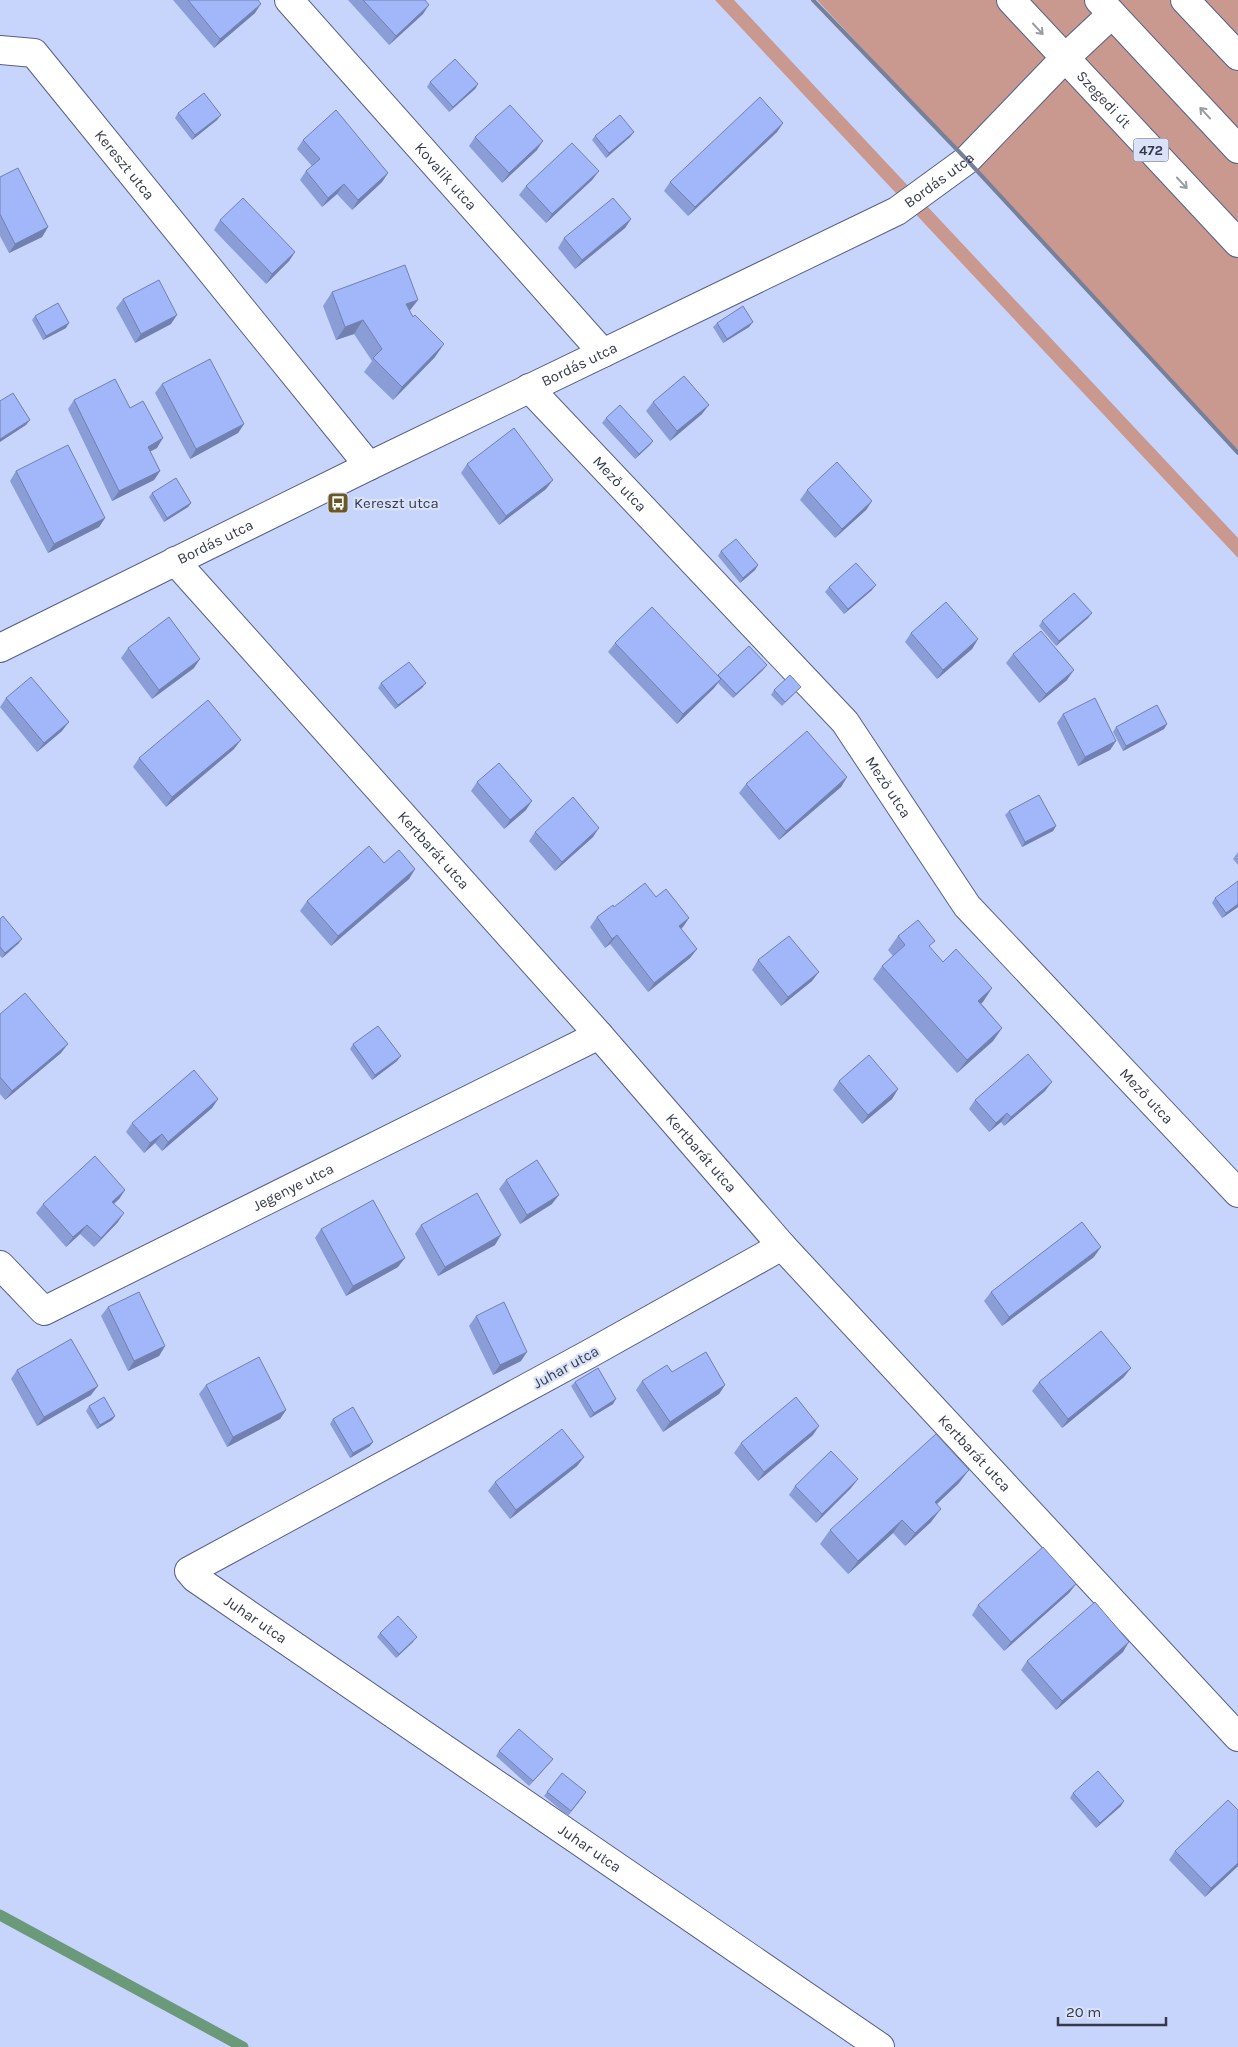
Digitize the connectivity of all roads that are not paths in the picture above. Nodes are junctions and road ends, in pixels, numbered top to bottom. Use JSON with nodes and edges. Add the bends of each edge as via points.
{"nodes":[{"id":1,"x":290,"y":0,"type":"edge"},
{"id":2,"x":1011,"y":0,"type":"edge"},
{"id":3,"x":1186,"y":0,"type":"edge"},
{"id":4,"x":1106,"y":7,"type":"edge"},
{"id":5,"x":0,"y":50,"type":"edge"},
{"id":6,"x":1238,"y":56,"type":"edge"},
{"id":7,"x":1064,"y":58,"type":"junction"},
{"id":8,"x":1238,"y":149,"type":"edge"},
{"id":9,"x":1238,"y":242,"type":"edge"},
{"id":10,"x":603,"y":353,"type":"junction"},
{"id":11,"x":529,"y":388,"type":"junction"},
{"id":12,"x":369,"y":466,"type":"junction"},
{"id":13,"x":176,"y":561,"type":"junction"},
{"id":14,"x":0,"y":648,"type":"edge"},
{"id":15,"x":599,"y":1035,"type":"junction"},
{"id":16,"x":1238,"y":1193,"type":"edge"},
{"id":17,"x":782,"y":1246,"type":"junction"},
{"id":18,"x":0,"y":1265,"type":"edge"},
{"id":19,"x":1238,"y":1737,"type":"edge"},
{"id":20,"x":880,"y":2047,"type":"edge"}],
"edges":[{"from":1,"to":10,"type":"street","name":"Kovalik utca"},
{"from":2,"to":7,"type":"street","name":"Szegedi út","number":"472","one_way":true},
{"from":3,"to":6,"type":"street"},
{"from":4,"to":7,"type":"street","name":"Bordás utca"},
{"from":8,"to":4,"type":"street","one_way":true},
{"from":5,"to":12,"type":"street","name":"Kereszt utca","via":[[34,53]]},
{"from":7,"to":9,"type":"street","name":"Szegedi út","number":"472","one_way":true},
{"from":7,"to":10,"type":"street","name":"Bordás utca","via":[[968,160],[897,210]]},
{"from":10,"to":11,"type":"street","name":"Bordás utca"},
{"from":11,"to":12,"type":"street","name":"Bordás utca"},
{"from":11,"to":16,"type":"street","name":"Mező utca","via":[[845,722],[967,906]]},
{"from":12,"to":13,"type":"street","name":"Bordás utca"},
{"from":13,"to":14,"type":"street","name":"Bordás utca"},
{"from":13,"to":15,"type":"street","name":"Kertbarát utca"},
{"from":15,"to":17,"type":"street","name":"Kertbarát utca"},
{"from":15,"to":18,"type":"street","name":"Jegenye utca","via":[[44,1311]]},
{"from":17,"to":19,"type":"street","name":"Kertbarát utca"},
{"from":17,"to":20,"type":"street","name":"Juhar utca","via":[[190,1571],[195,1578]]}]}
